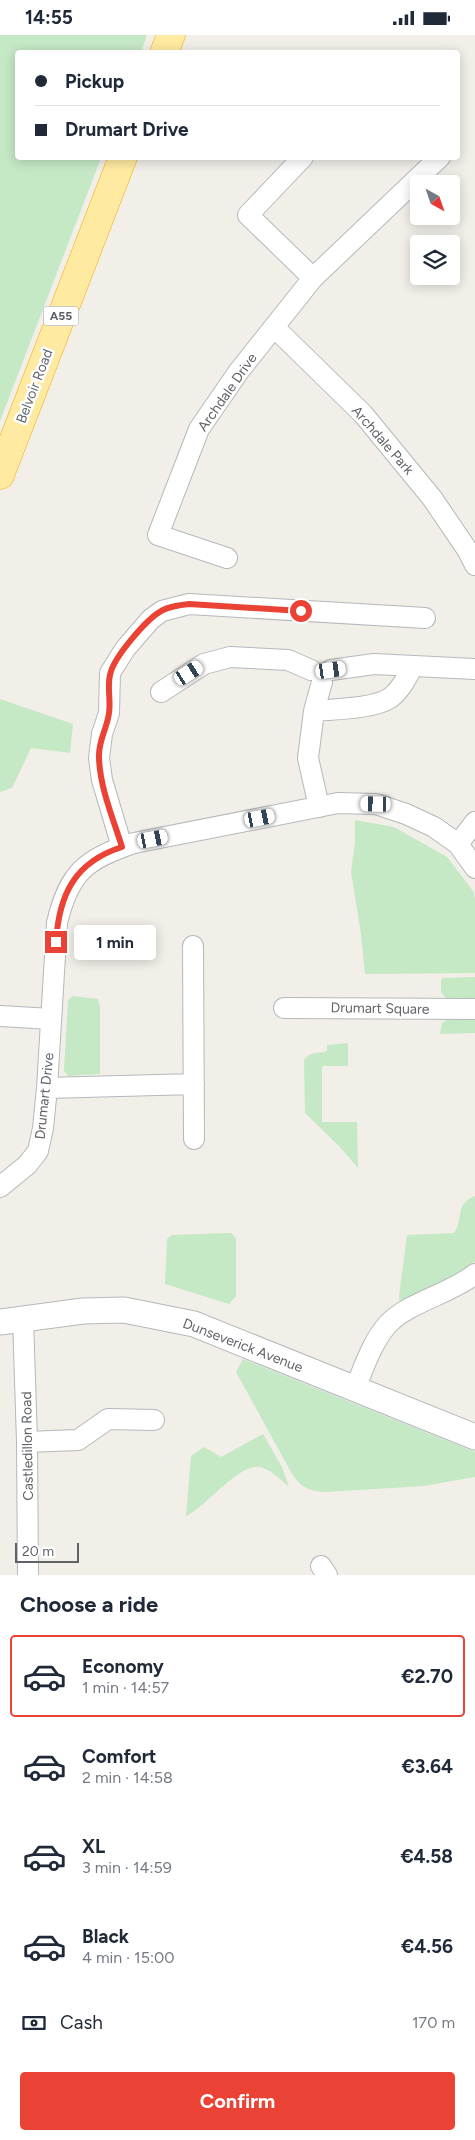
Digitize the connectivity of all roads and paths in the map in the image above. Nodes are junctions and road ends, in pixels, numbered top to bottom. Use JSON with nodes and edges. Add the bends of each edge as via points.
{"nodes":[{"id":1,"x":171,"y":35,"type":"edge"},
{"id":2,"x":165,"y":50,"type":"edge"},
{"id":3,"x":122,"y":160,"type":"edge"},
{"id":4,"x":300,"y":160,"type":"edge"},
{"id":5,"x":437,"y":160,"type":"edge"},
{"id":6,"x":313,"y":278,"type":"junction"},
{"id":7,"x":275,"y":328,"type":"junction"},
{"id":8,"x":0,"y":475,"type":"edge"},
{"id":9,"x":227,"y":558,"type":"dead end"},
{"id":10,"x":475,"y":565,"type":"edge"},
{"id":11,"x":426,"y":618,"type":"dead end"},
{"id":12,"x":413,"y":666,"type":"junction"},
{"id":13,"x":475,"y":669,"type":"edge"},
{"id":14,"x":321,"y":674,"type":"junction"},
{"id":15,"x":161,"y":692,"type":"dead end"},
{"id":16,"x":314,"y":711,"type":"junction"},
{"id":17,"x":319,"y":807,"type":"junction"},
{"id":18,"x":475,"y":822,"type":"edge"},
{"id":19,"x":458,"y":844,"type":"junction"},
{"id":20,"x":122,"y":847,"type":"junction"},
{"id":21,"x":475,"y":868,"type":"edge"},
{"id":22,"x":193,"y":946,"type":"dead end"},
{"id":23,"x":284,"y":1007,"type":"dead end"},
{"id":24,"x":475,"y":1009,"type":"edge"},
{"id":25,"x":0,"y":1016,"type":"edge"},
{"id":26,"x":51,"y":1019,"type":"junction"},
{"id":27,"x":194,"y":1084,"type":"junction"},
{"id":28,"x":47,"y":1088,"type":"junction"},
{"id":29,"x":194,"y":1139,"type":"dead end"},
{"id":30,"x":0,"y":1187,"type":"edge"},
{"id":31,"x":475,"y":1274,"type":"edge"},
{"id":32,"x":12,"y":1320,"type":"edge"},
{"id":33,"x":355,"y":1389,"type":"junction"},
{"id":34,"x":154,"y":1420,"type":"dead end"},
{"id":35,"x":475,"y":1437,"type":"edge"},
{"id":36,"x":27,"y":1442,"type":"junction"},
{"id":37,"x":28,"y":1575,"type":"edge"}],
"edges":[{"from":1,"to":2,"type":"highway"},
{"from":3,"to":8,"type":"highway","name":"Belvoir Road","number":"A55"},
{"from":4,"to":6,"type":"street","via":[[248,215]]},
{"from":5,"to":6,"type":"street","name":"Archdale Drive"},
{"from":6,"to":7,"type":"street","name":"Archdale Drive"},
{"from":7,"to":9,"type":"street","name":"Archdale Drive","via":[[239,371],[199,429],[158,535]]},
{"from":7,"to":10,"type":"street","name":"Archdale Park","via":[[363,414],[432,498]]},
{"from":11,"to":20,"type":"street","via":[[189,604],[162,611],[151,619],[125,649],[110,673],[109,713],[99,745],[102,780]]},
{"from":12,"to":13,"type":"street"},
{"from":12,"to":14,"type":"street","via":[[374,664]]},
{"from":12,"to":16,"type":"street","via":[[401,687],[390,698],[370,705]]},
{"from":14,"to":15,"type":"street","via":[[288,661],[230,657],[204,664]]},
{"from":14,"to":16,"type":"street"},
{"from":16,"to":17,"type":"street","via":[[308,758]]},
{"from":17,"to":19,"type":"street","name":"Drumart Drive","via":[[338,803],[376,804],[434,827]]},
{"from":17,"to":20,"type":"street","name":"Drumart Drive"},
{"from":18,"to":19,"type":"street"},
{"from":19,"to":21,"type":"street","name":"Drumart Drive"},
{"from":20,"to":26,"type":"street","name":"Drumart Drive","via":[[106,852],[86,865],[62,900],[57,923]]},
{"from":22,"to":27,"type":"street"},
{"from":23,"to":24,"type":"street","name":"Drumart Square"},
{"from":25,"to":26,"type":"street"},
{"from":26,"to":28,"type":"street","name":"Drumart Drive"},
{"from":27,"to":28,"type":"street"},
{"from":27,"to":29,"type":"street"},
{"from":28,"to":30,"type":"street","name":"Drumart Drive","via":[[38,1151],[27,1165]]},
{"from":31,"to":33,"type":"street","via":[[389,1323],[371,1349]]},
{"from":32,"to":33,"type":"street","name":"Dunseverick Avenue","via":[[83,1311],[124,1310],[153,1315],[194,1324]]},
{"from":32,"to":36,"type":"street","name":"Castledillon Road"},
{"from":33,"to":35,"type":"street","name":"Dunseverick Avenue"},
{"from":34,"to":36,"type":"street","via":[[108,1419],[78,1440]]},
{"from":36,"to":37,"type":"street","name":"Castledillon Road"}]}
